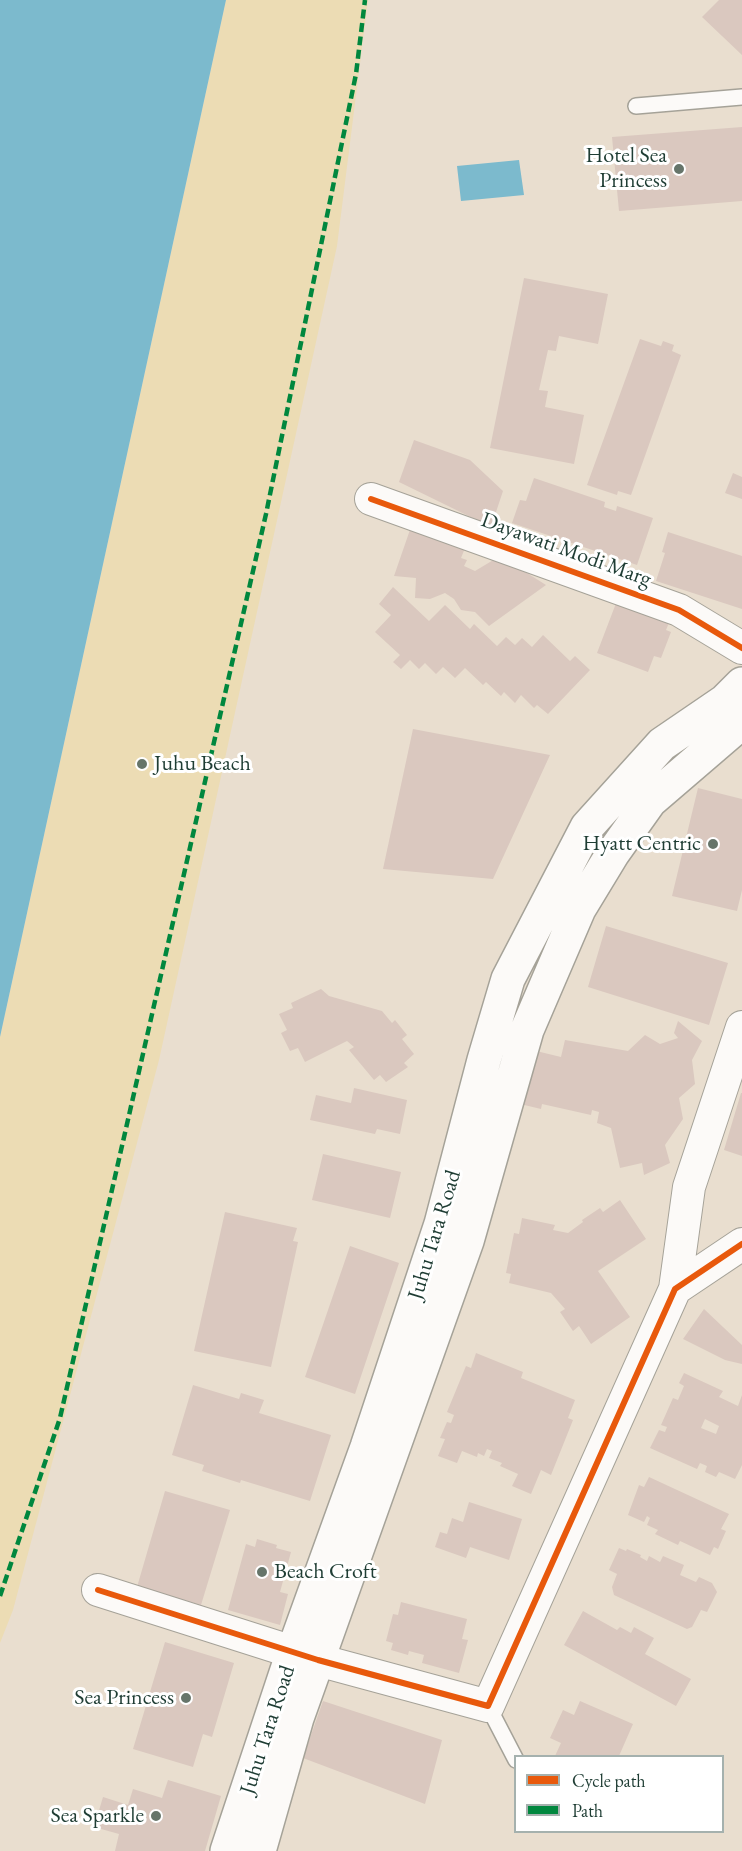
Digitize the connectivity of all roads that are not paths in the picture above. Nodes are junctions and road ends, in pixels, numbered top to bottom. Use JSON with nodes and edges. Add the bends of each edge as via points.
{"nodes":[{"id":1,"x":742,"y":97,"type":"edge"},
{"id":2,"x":636,"y":106,"type":"dead end"},
{"id":3,"x":371,"y":499,"type":"dead end"},
{"id":4,"x":742,"y":648,"type":"edge"},
{"id":5,"x":742,"y":684,"type":"edge"},
{"id":6,"x":742,"y":722,"type":"edge"},
{"id":7,"x":742,"y":1027,"type":"edge"},
{"id":8,"x":742,"y":1244,"type":"edge"},
{"id":9,"x":675,"y":1289,"type":"junction"},
{"id":10,"x":98,"y":1590,"type":"dead end"},
{"id":11,"x":306,"y":1656,"type":"junction"},
{"id":12,"x":488,"y":1706,"type":"junction"},
{"id":13,"x":514,"y":1756,"type":"edge"},
{"id":14,"x":227,"y":1851,"type":"edge"},
{"id":15,"x":259,"y":1851,"type":"edge"}],
"edges":[{"from":1,"to":2,"type":"lane"},
{"from":3,"to":4,"type":"street","name":"Dayawati Modi Marg","via":[[679,610]]},
{"from":5,"to":11,"type":"main road","name":"Juhu Tara Road","via":[[725,701],[662,744],[587,827],[508,979],[441,1224],[367,1447]]},
{"from":6,"to":11,"type":"main road","name":"Juhu Tara Road","via":[[650,801],[579,909],[527,1030],[467,1241]]},
{"from":7,"to":9,"type":"street","via":[[689,1187]]},
{"from":8,"to":9,"type":"street"},
{"from":9,"to":12,"type":"street"},
{"from":10,"to":11,"type":"street"},
{"from":11,"to":12,"type":"street"},
{"from":11,"to":14,"type":"main road","name":"Juhu Tara Road"},
{"from":11,"to":15,"type":"main road","name":"Juhu Tara Road","via":[[297,1719]]},
{"from":12,"to":13,"type":"lane"}]}
